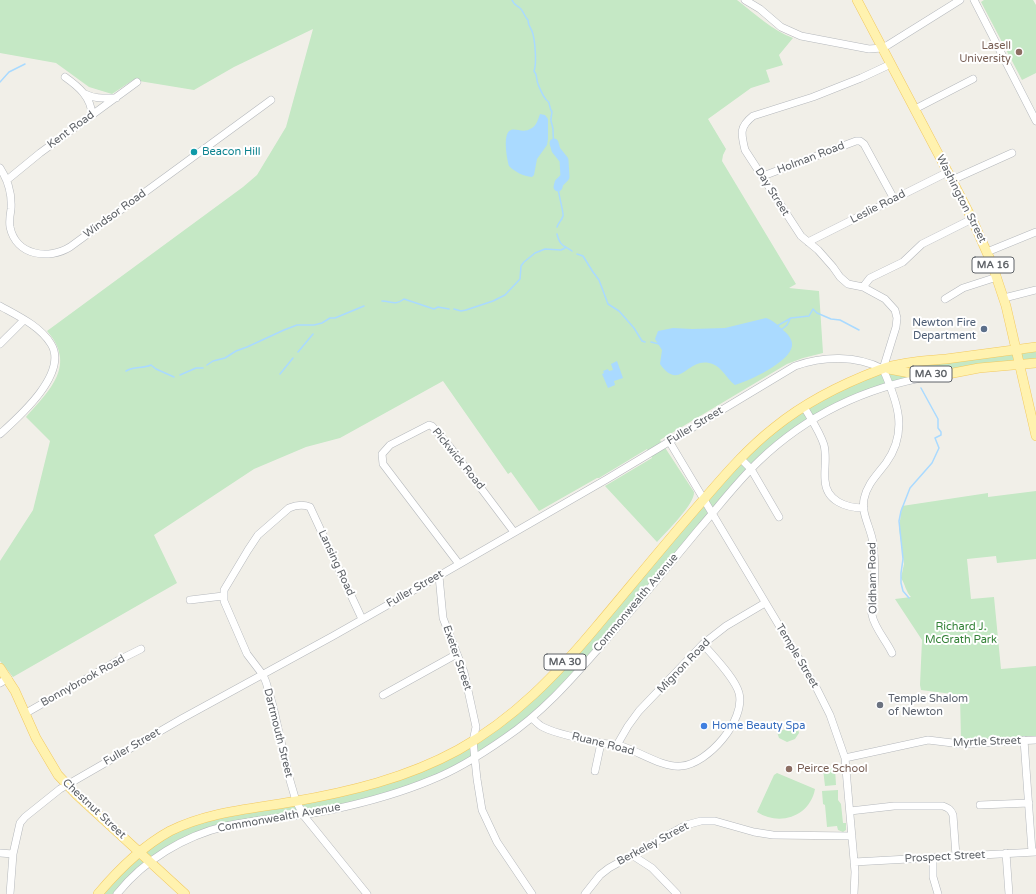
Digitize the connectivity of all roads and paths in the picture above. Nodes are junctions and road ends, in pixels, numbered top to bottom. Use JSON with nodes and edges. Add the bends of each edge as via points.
{"nodes":[{"id":1,"x":745,"y":0,"type":"edge"},
{"id":2,"x":857,"y":0,"type":"edge"},
{"id":3,"x":960,"y":0,"type":"edge"},
{"id":4,"x":974,"y":0,"type":"edge"},
{"id":5,"x":882,"y":48,"type":"junction"},
{"id":6,"x":891,"y":64,"type":"junction"},
{"id":7,"x":65,"y":77,"type":"dead end"},
{"id":8,"x":974,"y":79,"type":"dead end"},
{"id":9,"x":137,"y":82,"type":"dead end"},
{"id":10,"x":85,"y":94,"type":"junction"},
{"id":11,"x":116,"y":98,"type":"junction"},
{"id":12,"x":271,"y":100,"type":"dead end"},
{"id":13,"x":915,"y":108,"type":"junction"},
{"id":14,"x":92,"y":115,"type":"junction"},
{"id":15,"x":1036,"y":121,"type":"edge"},
{"id":16,"x":1012,"y":153,"type":"dead end"},
{"id":17,"x":0,"y":168,"type":"edge"},
{"id":18,"x":948,"y":172,"type":"junction"},
{"id":19,"x":763,"y":176,"type":"junction"},
{"id":20,"x":7,"y":180,"type":"junction"},
{"id":21,"x":952,"y":180,"type":"junction"},
{"id":22,"x":894,"y":198,"type":"junction"},
{"id":23,"x":972,"y":219,"type":"junction"},
{"id":24,"x":1036,"y":232,"type":"edge"},
{"id":25,"x":808,"y":242,"type":"junction"},
{"id":26,"x":987,"y":252,"type":"junction"},
{"id":27,"x":997,"y":276,"type":"junction"},
{"id":28,"x":863,"y":287,"type":"junction"},
{"id":29,"x":1036,"y":290,"type":"edge"},
{"id":30,"x":1004,"y":298,"type":"junction"},
{"id":31,"x":945,"y":299,"type":"dead end"},
{"id":32,"x":0,"y":306,"type":"edge"},
{"id":33,"x":24,"y":320,"type":"junction"},
{"id":34,"x":0,"y":344,"type":"edge"},
{"id":35,"x":1036,"y":347,"type":"edge"},
{"id":36,"x":1016,"y":350,"type":"junction"},
{"id":37,"x":1036,"y":363,"type":"edge"},
{"id":38,"x":1019,"y":365,"type":"junction"},
{"id":39,"x":884,"y":368,"type":"junction"},
{"id":40,"x":948,"y":374,"type":"junction"},
{"id":41,"x":890,"y":385,"type":"junction"},
{"id":42,"x":804,"y":407,"type":"junction"},
{"id":43,"x":811,"y":420,"type":"junction"},
{"id":44,"x":0,"y":434,"type":"edge"},
{"id":45,"x":1036,"y":436,"type":"edge"},
{"id":46,"x":669,"y":441,"type":"junction"},
{"id":47,"x":740,"y":458,"type":"junction"},
{"id":48,"x":751,"y":470,"type":"junction"},
{"id":49,"x":704,"y":499,"type":"junction"},
{"id":50,"x":864,"y":508,"type":"junction"},
{"id":51,"x":712,"y":514,"type":"junction"},
{"id":52,"x":779,"y":517,"type":"dead end"},
{"id":53,"x":514,"y":532,"type":"junction"},
{"id":54,"x":459,"y":564,"type":"junction"},
{"id":55,"x":439,"y":576,"type":"junction"},
{"id":56,"x":223,"y":596,"type":"junction"},
{"id":57,"x":190,"y":600,"type":"dead end"},
{"id":58,"x":765,"y":603,"type":"junction"},
{"id":59,"x":362,"y":619,"type":"junction"},
{"id":60,"x":702,"y":644,"type":"junction"},
{"id":61,"x":141,"y":650,"type":"dead end"},
{"id":62,"x":892,"y":653,"type":"dead end"},
{"id":63,"x":456,"y":654,"type":"junction"},
{"id":64,"x":0,"y":668,"type":"edge"},
{"id":65,"x":263,"y":675,"type":"junction"},
{"id":66,"x":4,"y":681,"type":"edge"},
{"id":67,"x":383,"y":695,"type":"dead end"},
{"id":68,"x":26,"y":713,"type":"junction"},
{"id":69,"x":532,"y":718,"type":"junction"},
{"id":70,"x":1024,"y":740,"type":"junction"},
{"id":71,"x":1036,"y":740,"type":"edge"},
{"id":72,"x":473,"y":742,"type":"junction"},
{"id":73,"x":601,"y":743,"type":"junction"},
{"id":74,"x":617,"y":745,"type":"junction"},
{"id":75,"x":475,"y":758,"type":"junction"},
{"id":76,"x":845,"y":758,"type":"junction"},
{"id":77,"x":595,"y":771,"type":"dead end"},
{"id":78,"x":67,"y":785,"type":"junction"},
{"id":79,"x":296,"y":801,"type":"junction"},
{"id":80,"x":1029,"y":803,"type":"junction"},
{"id":81,"x":980,"y":806,"type":"dead end"},
{"id":82,"x":850,"y":811,"type":"junction"},
{"id":83,"x":304,"y":816,"type":"junction"},
{"id":84,"x":852,"y":836,"type":"junction"},
{"id":85,"x":139,"y":851,"type":"junction"},
{"id":86,"x":1034,"y":852,"type":"edge"},
{"id":87,"x":0,"y":853,"type":"edge"},
{"id":88,"x":1006,"y":853,"type":"junction"},
{"id":89,"x":13,"y":854,"type":"junction"},
{"id":90,"x":632,"y":855,"type":"junction"},
{"id":91,"x":956,"y":856,"type":"junction"},
{"id":92,"x":933,"y":858,"type":"junction"},
{"id":93,"x":151,"y":862,"type":"junction"},
{"id":94,"x":854,"y":862,"type":"junction"},
{"id":95,"x":10,"y":894,"type":"edge"},
{"id":96,"x":98,"y":894,"type":"edge"},
{"id":97,"x":117,"y":894,"type":"edge"},
{"id":98,"x":186,"y":894,"type":"edge"},
{"id":99,"x":367,"y":894,"type":"edge"},
{"id":100,"x":532,"y":894,"type":"edge"},
{"id":101,"x":585,"y":894,"type":"edge"},
{"id":102,"x":677,"y":894,"type":"edge"},
{"id":103,"x":854,"y":894,"type":"edge"},
{"id":104,"x":938,"y":894,"type":"edge"},
{"id":105,"x":1009,"y":894,"type":"edge"}],
"edges":[{"from":1,"to":5,"type":"street","via":[[779,26],[798,35],[869,49]]},
{"from":2,"to":5,"type":"main road","name":"Washington Street","number":"MA 16"},
{"from":3,"to":5,"type":"street"},
{"from":4,"to":15,"type":"street"},
{"from":5,"to":6,"type":"main road","name":"Washington Street","number":"MA 16"},
{"from":6,"to":13,"type":"main road","name":"Washington Street","number":"MA 16"},
{"from":6,"to":19,"type":"street","name":"Day Street","via":[[813,97],[753,116],[746,121],[742,129],[745,150]]},
{"from":7,"to":10,"type":"street"},
{"from":8,"to":13,"type":"street"},
{"from":9,"to":11,"type":"street","name":"Kent Road"},
{"from":10,"to":11,"type":"street","via":[[92,98]]},
{"from":10,"to":14,"type":"street","via":[[91,105]]},
{"from":11,"to":14,"type":"street","name":"Kent Road"},
{"from":12,"to":20,"type":"street","name":"Windsor Road","via":[[70,247],[56,254],[32,253],[23,248],[13,235],[9,220],[11,194]]},
{"from":13,"to":18,"type":"main road","name":"Washington Street","number":"MA 16"},
{"from":14,"to":20,"type":"street","name":"Kent Road","via":[[40,152]]},
{"from":16,"to":21,"type":"street"},
{"from":17,"to":20,"type":"street","name":"Windsor Road"},
{"from":18,"to":21,"type":"main road","name":"Washington Street","number":"MA 16"},
{"from":18,"to":22,"type":"street","name":"Leslie Road"},
{"from":19,"to":22,"type":"street","name":"Holman Road","via":[[860,141]]},
{"from":19,"to":25,"type":"street","name":"Day Street","via":[[796,230]]},
{"from":21,"to":23,"type":"main road","name":"Washington Street","number":"MA 16"},
{"from":22,"to":25,"type":"street","name":"Leslie Road"},
{"from":23,"to":26,"type":"main road","name":"Washington Street","number":"MA 16"},
{"from":23,"to":28,"type":"street","via":[[922,244],[903,262],[870,278]]},
{"from":24,"to":26,"type":"street"},
{"from":25,"to":28,"type":"street","name":"Day Street","via":[[848,284]]},
{"from":26,"to":27,"type":"main road","name":"Washington Street","number":"MA 16"},
{"from":27,"to":30,"type":"main road","name":"Washington Street","number":"MA 16"},
{"from":27,"to":31,"type":"street","via":[[963,288]]},
{"from":28,"to":39,"type":"street","name":"Day Street","via":[[885,299],[895,310],[897,318]]},
{"from":29,"to":30,"type":"street"},
{"from":30,"to":36,"type":"main road","name":"Washington Street","number":"MA 16"},
{"from":32,"to":33,"type":"street"},
{"from":33,"to":34,"type":"street"},
{"from":33,"to":44,"type":"street","via":[[52,345],[53,372],[37,397]]},
{"from":35,"to":36,"type":"main road","name":"Commonwealth Avenue","number":"MA 30"},
{"from":36,"to":38,"type":"main road","name":"Washington Street","number":"MA 16"},
{"from":36,"to":39,"type":"main road","name":"Commonwealth Avenue","number":"MA 30"},
{"from":37,"to":38,"type":"main road","name":"Commonwealth Avenue","number":"MA 30"},
{"from":38,"to":40,"type":"main road","name":"Commonwealth Avenue","number":"MA 30","via":[[979,368]]},
{"from":38,"to":45,"type":"main road","name":"Washington Street","number":"MA 16"},
{"from":39,"to":40,"type":"main road","name":"Commonwealth Avenue","number":"MA 30"},
{"from":39,"to":41,"type":"street","name":"Oldham Road"},
{"from":39,"to":42,"type":"main road","name":"Commonwealth Avenue","number":"MA 30","via":[[834,390]]},
{"from":39,"to":46,"type":"street","name":"Fuller Street","via":[[843,358],[807,362],[784,372]]},
{"from":40,"to":41,"type":"street","name":"Commonwealth Avenue"},
{"from":41,"to":43,"type":"street","name":"Commonwealth Avenue","via":[[855,397]]},
{"from":41,"to":50,"type":"street","name":"Oldham Road","via":[[897,407],[899,435],[891,454],[871,481],[864,499]]},
{"from":42,"to":43,"type":"street"},
{"from":42,"to":47,"type":"main road","name":"Commonwealth Avenue","number":"MA 30","via":[[775,427]]},
{"from":43,"to":48,"type":"street","name":"Commonwealth Avenue","via":[[783,440]]},
{"from":43,"to":50,"type":"street","via":[[824,444],[828,492],[839,503]]},
{"from":46,"to":49,"type":"street","name":"Temple Street"},
{"from":46,"to":53,"type":"street","name":"Fuller Street"},
{"from":47,"to":48,"type":"street"},
{"from":47,"to":49,"type":"main road","name":"Commonwealth Avenue","number":"MA 30"},
{"from":48,"to":51,"type":"street","name":"Commonwealth Avenue"},
{"from":48,"to":52,"type":"street"},
{"from":49,"to":51,"type":"street","name":"Temple Street"},
{"from":49,"to":72,"type":"main road","name":"Commonwealth Avenue","number":"MA 30","via":[[551,678],[514,713]]},
{"from":50,"to":62,"type":"street","name":"Oldham Road","via":[[873,542],[875,579],[872,614]]},
{"from":51,"to":58,"type":"street","name":"Temple Street"},
{"from":51,"to":69,"type":"street","name":"Commonwealth Avenue","via":[[565,687]]},
{"from":53,"to":54,"type":"street","name":"Fuller Street"},
{"from":53,"to":54,"type":"street","name":"Pickwick Road","via":[[432,426],[429,425],[390,445],[382,454],[383,464]]},
{"from":54,"to":55,"type":"street","name":"Fuller Street"},
{"from":55,"to":59,"type":"street","name":"Fuller Street"},
{"from":55,"to":63,"type":"street","name":"Exeter Street","via":[[444,618]]},
{"from":56,"to":57,"type":"street"},
{"from":56,"to":59,"type":"street","name":"Lansing Road","via":[[232,574],[258,535],[289,508],[301,505],[310,507]]},
{"from":56,"to":65,"type":"street","name":"Dartmouth Street","via":[[247,654]]},
{"from":58,"to":60,"type":"street","name":"Mignon Road"},
{"from":58,"to":76,"type":"street","name":"Temple Street","via":[[821,696]]},
{"from":59,"to":65,"type":"street","name":"Fuller Street"},
{"from":60,"to":74,"type":"street","name":"Mignon Road","via":[[640,711]]},
{"from":60,"to":74,"type":"street","name":"Ruane Road","via":[[732,680],[739,693],[738,712],[724,736],[701,759],[680,766],[667,764]]},
{"from":61,"to":68,"type":"street","name":"Bonnybrook Road"},
{"from":63,"to":67,"type":"street"},
{"from":63,"to":72,"type":"street","name":"Exeter Street","via":[[468,685],[476,727]]},
{"from":64,"to":66,"type":"main road","name":"Chestnut Street"},
{"from":65,"to":78,"type":"street","name":"Fuller Street"},
{"from":65,"to":79,"type":"street","name":"Dartmouth Street"},
{"from":66,"to":68,"type":"main road","name":"Chestnut Street"},
{"from":68,"to":78,"type":"main road","name":"Chestnut Street","via":[[43,751]]},
{"from":69,"to":73,"type":"street","name":"Ruane Road","via":[[550,730]]},
{"from":69,"to":75,"type":"street","name":"Commonwealth Avenue"},
{"from":70,"to":71,"type":"street","name":"Myrtle Street"},
{"from":70,"to":76,"type":"street","name":"Myrtle Street","via":[[961,744],[928,740]]},
{"from":70,"to":80,"type":"street"},
{"from":72,"to":75,"type":"street","name":"Exeter Street"},
{"from":72,"to":79,"type":"main road","name":"Commonwealth Avenue","number":"MA 30","via":[[413,771],[376,783]]},
{"from":73,"to":74,"type":"street","name":"Ruane Road"},
{"from":73,"to":77,"type":"street"},
{"from":75,"to":83,"type":"street","name":"Commonwealth Avenue","via":[[410,788]]},
{"from":75,"to":100,"type":"street","name":"Exeter Street","via":[[482,810],[488,825]]},
{"from":76,"to":82,"type":"street","name":"Temple Street"},
{"from":78,"to":85,"type":"main road","name":"Chestnut Street"},
{"from":78,"to":89,"type":"street","name":"Fuller Street","via":[[25,816],[20,823]]},
{"from":79,"to":83,"type":"street","name":"Dartmouth Street"},
{"from":79,"to":85,"type":"main road","name":"Commonwealth Avenue","number":"MA 30","via":[[198,820],[166,834]]},
{"from":80,"to":81,"type":"street"},
{"from":80,"to":86,"type":"street"},
{"from":82,"to":84,"type":"street","name":"Temple Street"},
{"from":82,"to":91,"type":"street","via":[[909,805],[947,807],[953,815]]},
{"from":83,"to":93,"type":"street","name":"Commonwealth Avenue","via":[[227,826],[207,832],[179,844]]},
{"from":83,"to":99,"type":"street","name":"Dartmouth Street"},
{"from":84,"to":90,"type":"street","name":"Berkeley Street","via":[[773,835],[715,821],[701,821],[686,825]]},
{"from":84,"to":94,"type":"street","name":"Temple Street"},
{"from":85,"to":93,"type":"main road","name":"Chestnut Street"},
{"from":85,"to":96,"type":"main road","name":"Commonwealth Avenue","number":"MA 30"},
{"from":86,"to":88,"type":"street","name":"Prospect Street"},
{"from":87,"to":89,"type":"street"},
{"from":88,"to":91,"type":"street","name":"Prospect Street"},
{"from":88,"to":105,"type":"street"},
{"from":89,"to":95,"type":"street","name":"Fuller Street"},
{"from":90,"to":101,"type":"street","name":"Berkeley Street","via":[[600,875]]},
{"from":90,"to":102,"type":"street","via":[[652,868]]},
{"from":91,"to":92,"type":"street","name":"Prospect Street"},
{"from":92,"to":94,"type":"street","name":"Prospect Street"},
{"from":92,"to":104,"type":"street","via":[[933,877]]},
{"from":93,"to":97,"type":"street","name":"Commonwealth Avenue","via":[[134,875]]},
{"from":93,"to":98,"type":"main road","name":"Chestnut Street"},
{"from":94,"to":103,"type":"street","name":"Temple Street"}]}
